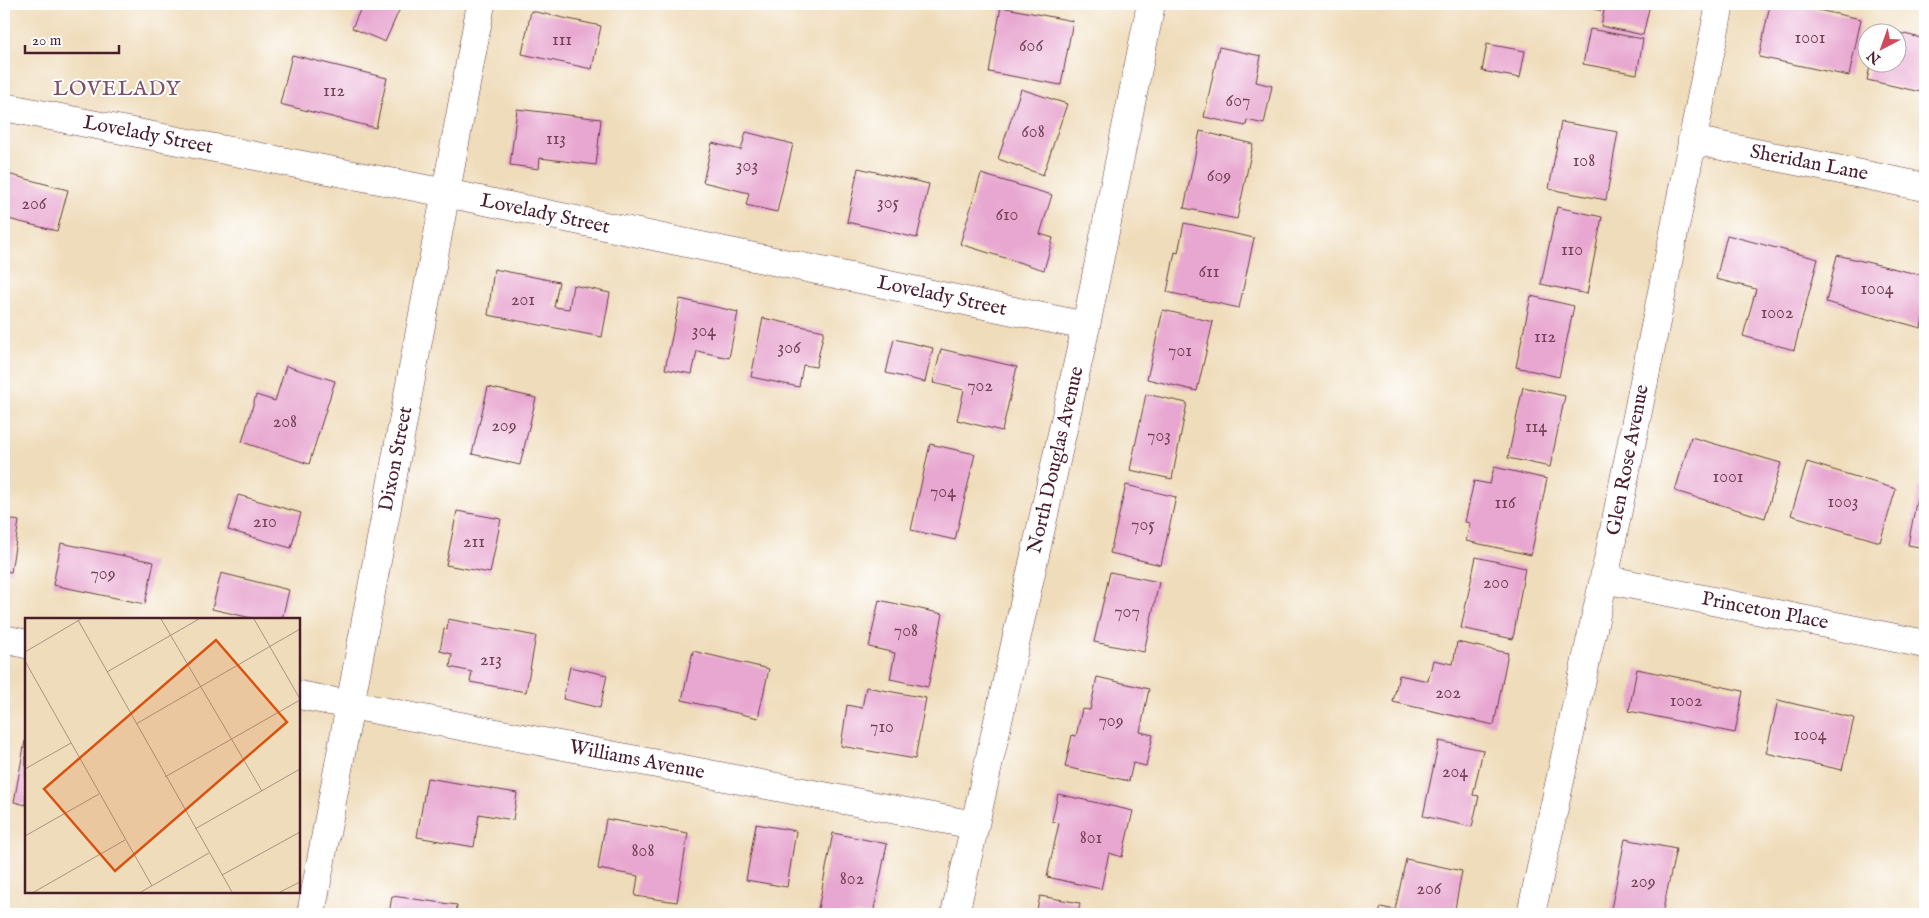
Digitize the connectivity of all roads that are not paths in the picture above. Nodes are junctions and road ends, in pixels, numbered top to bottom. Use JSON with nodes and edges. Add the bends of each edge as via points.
{"nodes":[{"id":1,"x":481,"y":4,"type":"edge"},
{"id":2,"x":1151,"y":4,"type":"edge"},
{"id":3,"x":1720,"y":4,"type":"edge"},
{"id":4,"x":4,"y":107,"type":"edge"},
{"id":5,"x":1692,"y":140,"type":"junction"},
{"id":6,"x":1925,"y":186,"type":"edge"},
{"id":7,"x":446,"y":193,"type":"junction"},
{"id":8,"x":1086,"y":326,"type":"junction"},
{"id":9,"x":1604,"y":579,"type":"junction"},
{"id":10,"x":4,"y":639,"type":"edge"},
{"id":11,"x":25,"y":644,"type":"edge"},
{"id":12,"x":1925,"y":644,"type":"edge"},
{"id":13,"x":300,"y":695,"type":"edge"},
{"id":14,"x":350,"y":704,"type":"junction"},
{"id":15,"x":974,"y":825,"type":"junction"},
{"id":16,"x":311,"y":914,"type":"edge"},
{"id":17,"x":955,"y":914,"type":"edge"},
{"id":18,"x":1532,"y":914,"type":"edge"}],
"edges":[{"from":1,"to":7,"type":"street","name":"Dixon Street"},
{"from":2,"to":8,"type":"street","name":"North Douglas Avenue"},
{"from":3,"to":5,"type":"street","name":"Glen Rose Avenue"},
{"from":4,"to":7,"type":"street","name":"Lovelady Street"},
{"from":5,"to":6,"type":"street","name":"Sheridan Lane"},
{"from":5,"to":9,"type":"street","name":"Glen Rose Avenue"},
{"from":7,"to":8,"type":"street","name":"Lovelady Street"},
{"from":7,"to":14,"type":"street","name":"Dixon Street"},
{"from":8,"to":15,"type":"street","name":"North Douglas Avenue"},
{"from":9,"to":12,"type":"street","name":"Princeton Place"},
{"from":9,"to":18,"type":"street","name":"Glen Rose Avenue"},
{"from":10,"to":11,"type":"street"},
{"from":13,"to":14,"type":"street","name":"Williams Avenue"},
{"from":14,"to":15,"type":"street","name":"Williams Avenue"},
{"from":14,"to":16,"type":"street","name":"Dixon Street"},
{"from":15,"to":17,"type":"street","name":"North Douglas Avenue"}]}
